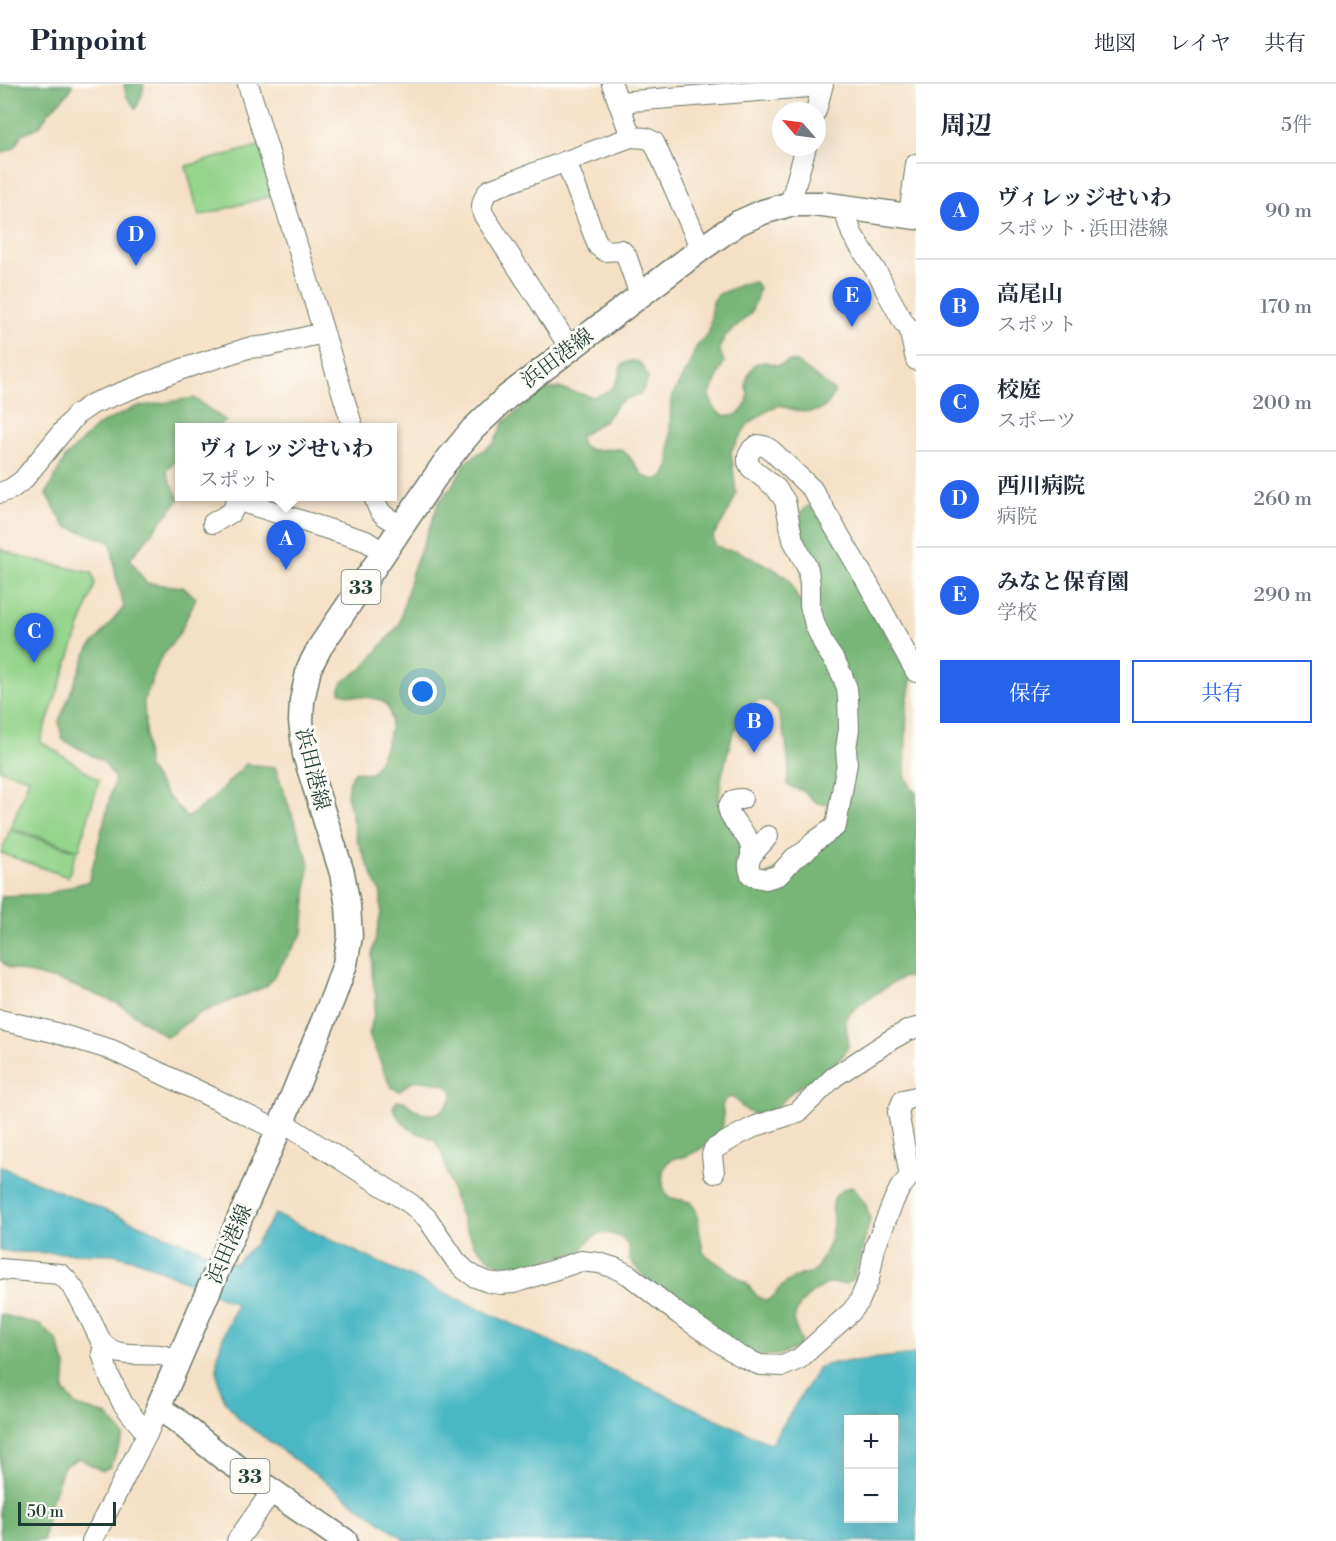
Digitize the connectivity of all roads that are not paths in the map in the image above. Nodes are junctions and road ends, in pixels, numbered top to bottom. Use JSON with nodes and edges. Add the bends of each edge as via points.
{"nodes":[{"id":1,"x":248,"y":84,"type":"edge"},
{"id":2,"x":823,"y":85,"type":"edge"},
{"id":3,"x":615,"y":93,"type":"edge"},
{"id":4,"x":818,"y":102,"type":"edge"},
{"id":5,"x":631,"y":136,"type":"junction"},
{"id":6,"x":803,"y":156,"type":"edge"},
{"id":7,"x":566,"y":161,"type":"junction"},
{"id":8,"x":916,"y":164,"type":"edge"},
{"id":9,"x":790,"y":204,"type":"junction"},
{"id":10,"x":846,"y":206,"type":"junction"},
{"id":11,"x":913,"y":217,"type":"edge"},
{"id":12,"x":701,"y":249,"type":"junction"},
{"id":13,"x":640,"y":295,"type":"junction"},
{"id":14,"x":323,"y":333,"type":"junction"},
{"id":15,"x":570,"y":348,"type":"junction"},
{"id":16,"x":916,"y":360,"type":"edge"},
{"id":17,"x":75,"y":415,"type":"junction"},
{"id":18,"x":351,"y":423,"type":"edge"},
{"id":19,"x":53,"y":426,"type":"dead end"},
{"id":20,"x":0,"y":493,"type":"edge"},
{"id":21,"x":375,"y":501,"type":"edge"},
{"id":22,"x":213,"y":523,"type":"dead end"},
{"id":23,"x":402,"y":526,"type":"junction"},
{"id":24,"x":384,"y":553,"type":"junction"},
{"id":25,"x":916,"y":672,"type":"edge"},
{"id":26,"x":742,"y":799,"type":"dead end"},
{"id":27,"x":768,"y":836,"type":"dead end"},
{"id":28,"x":751,"y":855,"type":"junction"},
{"id":29,"x":0,"y":1020,"type":"edge"},
{"id":30,"x":916,"y":1028,"type":"edge"},
{"id":31,"x":916,"y":1098,"type":"edge"},
{"id":32,"x":280,"y":1126,"type":"junction"},
{"id":33,"x":714,"y":1173,"type":"dead end"},
{"id":34,"x":913,"y":1173,"type":"edge"},
{"id":35,"x":0,"y":1269,"type":"edge"},
{"id":36,"x":105,"y":1347,"type":"junction"},
{"id":37,"x":179,"y":1361,"type":"junction"},
{"id":38,"x":158,"y":1408,"type":"junction"},
{"id":39,"x":147,"y":1434,"type":"junction"},
{"id":40,"x":272,"y":1491,"type":"junction"},
{"id":41,"x":92,"y":1541,"type":"edge"},
{"id":42,"x":237,"y":1541,"type":"edge"},
{"id":43,"x":345,"y":1541,"type":"edge"}],
"edges":[{"from":1,"to":14,"type":"street"},
{"from":2,"to":3,"type":"street"},
{"from":2,"to":4,"type":"street"},
{"from":3,"to":5,"type":"street"},
{"from":5,"to":7,"type":"street"},
{"from":5,"to":12,"type":"street","via":[[654,141]]},
{"from":6,"to":9,"type":"street"},
{"from":7,"to":13,"type":"street","via":[[598,246],[604,251],[621,250],[626,255]]},
{"from":7,"to":15,"type":"street","via":[[489,190],[481,208]]},
{"from":8,"to":11,"type":"street"},
{"from":9,"to":10,"type":"main road","name":"浜田港線","number":"33"},
{"from":9,"to":12,"type":"main road","name":"浜田港線","number":"33","via":[[738,223]]},
{"from":10,"to":11,"type":"main road","name":"浜田港線","number":"33"},
{"from":10,"to":16,"type":"street","via":[[852,234],[909,328]]},
{"from":12,"to":13,"type":"main road","name":"浜田港線","number":"33"},
{"from":13,"to":15,"type":"main road","name":"浜田港線","number":"33"},
{"from":14,"to":17,"type":"street","via":[[248,348],[182,369],[92,404]]},
{"from":14,"to":18,"type":"street"},
{"from":15,"to":23,"type":"main road","name":"浜田港線","number":"33","via":[[473,429]]},
{"from":17,"to":19,"type":"street"},
{"from":17,"to":20,"type":"street","via":[[23,480]]},
{"from":21,"to":23,"type":"street","via":[[381,513]]},
{"from":22,"to":24,"type":"street","via":[[242,502],[366,541]]},
{"from":23,"to":24,"type":"main road","name":"浜田港線","number":"33"},
{"from":24,"to":32,"type":"main road","name":"浜田港線","number":"33","via":[[320,647],[309,668],[302,701],[305,755],[342,873],[350,936],[334,995]]},
{"from":25,"to":28,"type":"street","via":[[813,489],[771,450],[764,446],[752,449],[748,456],[751,468],[776,488],[785,501],[793,540],[810,576],[810,606],[815,625],[847,688],[849,729],[836,826],[794,858],[779,875],[766,879],[751,875]]},
{"from":26,"to":28,"type":"street","via":[[730,802],[728,808],[748,838]]},
{"from":27,"to":28,"type":"street"},
{"from":29,"to":32,"type":"street","via":[[112,1050]]},
{"from":30,"to":33,"type":"street","via":[[834,1077],[798,1112],[756,1126],[714,1149]]},
{"from":31,"to":34,"type":"street","via":[[903,1100],[898,1112]]},
{"from":32,"to":34,"type":"street","via":[[411,1204],[427,1218],[456,1261],[475,1277],[494,1283],[514,1283],[581,1261],[599,1263],[629,1275],[738,1355],[760,1365],[783,1366],[799,1359],[855,1307],[864,1293],[875,1247],[894,1200]]},
{"from":32,"to":37,"type":"main road","name":"浜田港線","number":"33"},
{"from":35,"to":36,"type":"street","via":[[60,1274],[66,1278]]},
{"from":36,"to":37,"type":"street","via":[[115,1353],[166,1356]]},
{"from":36,"to":39,"type":"street","via":[[102,1353],[109,1376],[123,1404]]},
{"from":37,"to":38,"type":"main road","name":"浜田港線","number":"33"},
{"from":38,"to":39,"type":"street"},
{"from":38,"to":40,"type":"main road","number":"33"},
{"from":39,"to":41,"type":"street"},
{"from":40,"to":42,"type":"street"},
{"from":40,"to":43,"type":"main road","number":"33"}]}
